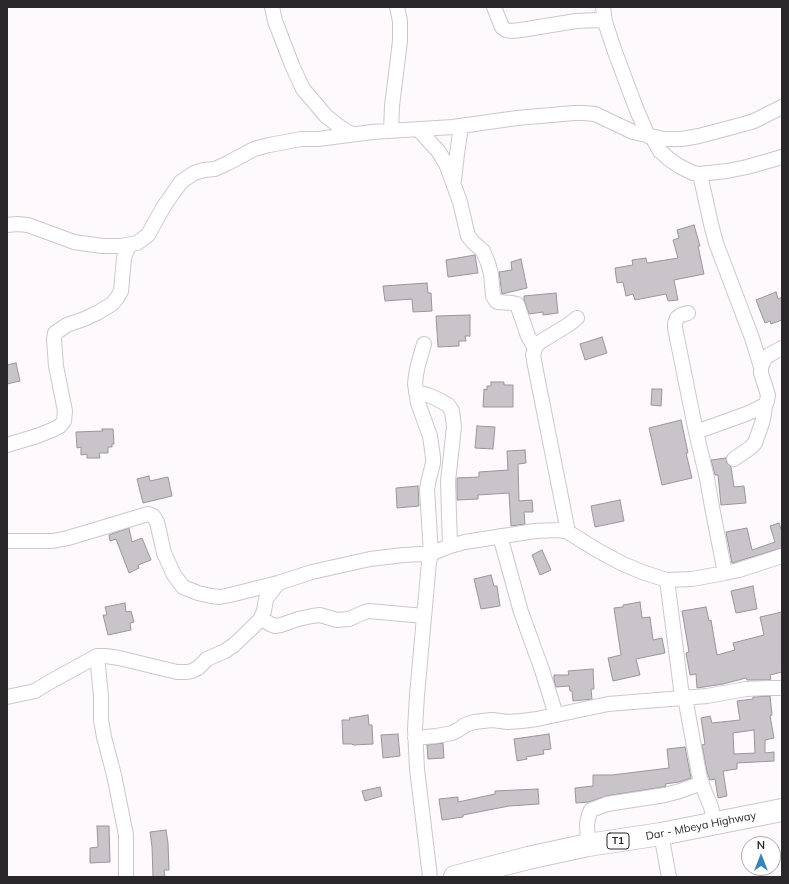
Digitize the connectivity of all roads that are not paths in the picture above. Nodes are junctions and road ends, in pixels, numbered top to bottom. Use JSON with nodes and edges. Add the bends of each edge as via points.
{"nodes":[{"id":1,"x":272,"y":7,"type":"edge"},
{"id":2,"x":396,"y":7,"type":"edge"},
{"id":3,"x":494,"y":7,"type":"edge"},
{"id":4,"x":603,"y":7,"type":"edge"},
{"id":5,"x":605,"y":22,"type":"junction"},
{"id":6,"x":782,"y":107,"type":"edge"},
{"id":7,"x":461,"y":126,"type":"junction"},
{"id":8,"x":418,"y":129,"type":"junction"},
{"id":9,"x":391,"y":131,"type":"junction"},
{"id":10,"x":351,"y":134,"type":"junction"},
{"id":11,"x":650,"y":136,"type":"junction"},
{"id":12,"x":782,"y":157,"type":"edge"},
{"id":13,"x":700,"y":174,"type":"junction"},
{"id":14,"x":454,"y":185,"type":"junction"},
{"id":15,"x":7,"y":225,"type":"edge"},
{"id":16,"x":129,"y":245,"type":"junction"},
{"id":17,"x":688,"y":313,"type":"dead end"},
{"id":18,"x":577,"y":318,"type":"dead end"},
{"id":19,"x":424,"y":344,"type":"dead end"},
{"id":20,"x":535,"y":348,"type":"junction"},
{"id":21,"x":782,"y":348,"type":"edge"},
{"id":22,"x":761,"y":368,"type":"junction"},
{"id":23,"x":416,"y":392,"type":"junction"},
{"id":24,"x":765,"y":405,"type":"junction"},
{"id":25,"x":696,"y":432,"type":"junction"},
{"id":26,"x":7,"y":445,"type":"edge"},
{"id":27,"x":734,"y":459,"type":"dead end"},
{"id":28,"x":568,"y":532,"type":"junction"},
{"id":29,"x":500,"y":536,"type":"junction"},
{"id":30,"x":7,"y":541,"type":"edge"},
{"id":31,"x":450,"y":546,"type":"junction"},
{"id":32,"x":431,"y":555,"type":"junction"},
{"id":33,"x":782,"y":556,"type":"edge"},
{"id":34,"x":725,"y":573,"type":"junction"},
{"id":35,"x":667,"y":580,"type":"junction"},
{"id":36,"x":278,"y":583,"type":"junction"},
{"id":37,"x":424,"y":616,"type":"junction"},
{"id":38,"x":261,"y":618,"type":"junction"},
{"id":39,"x":97,"y":656,"type":"junction"},
{"id":40,"x":782,"y":688,"type":"edge"},
{"id":41,"x":7,"y":697,"type":"edge"},
{"id":42,"x":684,"y":697,"type":"junction"},
{"id":43,"x":556,"y":715,"type":"junction"},
{"id":44,"x":415,"y":738,"type":"junction"},
{"id":45,"x":702,"y":783,"type":"junction"},
{"id":46,"x":782,"y":810,"type":"edge"},
{"id":47,"x":715,"y":824,"type":"junction"},
{"id":48,"x":661,"y":834,"type":"junction"},
{"id":49,"x":588,"y":845,"type":"junction"},
{"id":50,"x":126,"y":877,"type":"edge"},
{"id":51,"x":430,"y":877,"type":"edge"},
{"id":52,"x":455,"y":877,"type":"edge"},
{"id":53,"x":669,"y":877,"type":"edge"}],
"edges":[{"from":1,"to":10,"type":"street","via":[[275,21],[303,89],[326,116]]},
{"from":2,"to":9,"type":"street","via":[[400,20],[400,41]]},
{"from":3,"to":5,"type":"street","via":[[502,27],[511,31],[576,20]]},
{"from":4,"to":5,"type":"street"},
{"from":5,"to":11,"type":"street","via":[[636,108]]},
{"from":6,"to":11,"type":"street","via":[[749,123],[699,136],[682,139]]},
{"from":7,"to":8,"type":"street"},
{"from":7,"to":11,"type":"street","via":[[517,118],[584,113],[595,114],[633,132]]},
{"from":7,"to":14,"type":"street"},
{"from":8,"to":9,"type":"street"},
{"from":8,"to":14,"type":"street","via":[[439,152]]},
{"from":9,"to":10,"type":"street"},
{"from":10,"to":16,"type":"street","via":[[269,145],[254,149],[215,169],[194,173],[181,182],[148,235]]},
{"from":11,"to":13,"type":"street","via":[[669,159],[686,171]]},
{"from":12,"to":13,"type":"street","via":[[747,167]]},
{"from":13,"to":22,"type":"street","via":[[710,224]]},
{"from":14,"to":20,"type":"street","via":[[468,236],[482,251],[488,263],[493,296],[498,302],[517,304]]},
{"from":15,"to":16,"type":"street","via":[[28,225],[74,242],[102,246]]},
{"from":16,"to":26,"type":"street","via":[[124,258],[121,291],[112,304],[55,333],[56,366],[65,411],[64,421],[52,430]]},
{"from":17,"to":25,"type":"street","via":[[677,318],[675,324]]},
{"from":18,"to":20,"type":"street"},
{"from":19,"to":23,"type":"street","via":[[416,375]]},
{"from":20,"to":28,"type":"street","via":[[535,367]]},
{"from":21,"to":22,"type":"street","via":[[765,358]]},
{"from":22,"to":24,"type":"street","via":[[768,395]]},
{"from":23,"to":31,"type":"street","via":[[437,399],[448,405],[452,411],[454,427],[448,481]]},
{"from":23,"to":32,"type":"street","via":[[430,436],[433,457],[427,489]]},
{"from":24,"to":25,"type":"street"},
{"from":24,"to":27,"type":"street","via":[[755,443]]},
{"from":25,"to":34,"type":"street"},
{"from":28,"to":29,"type":"street","via":[[550,530]]},
{"from":28,"to":35,"type":"street","via":[[621,563]]},
{"from":29,"to":31,"type":"street"},
{"from":29,"to":43,"type":"street","via":[[521,612]]},
{"from":30,"to":36,"type":"street","via":[[53,541],[148,514],[157,522],[164,554],[183,587],[220,597]]},
{"from":31,"to":32,"type":"street"},
{"from":32,"to":36,"type":"street","via":[[403,554],[370,559],[312,572]]},
{"from":32,"to":37,"type":"street"},
{"from":33,"to":34,"type":"street"},
{"from":34,"to":35,"type":"street","via":[[692,579]]},
{"from":35,"to":42,"type":"street"},
{"from":36,"to":38,"type":"street","via":[[266,599]]},
{"from":37,"to":38,"type":"street","via":[[369,611],[349,619],[337,620],[320,615],[275,626]]},
{"from":37,"to":44,"type":"street"},
{"from":38,"to":39,"type":"street","via":[[234,645],[207,659],[192,671],[177,672],[119,658]]},
{"from":39,"to":41,"type":"street","via":[[35,691]]},
{"from":39,"to":50,"type":"street","via":[[101,720],[126,835]]},
{"from":40,"to":42,"type":"street","via":[[746,689]]},
{"from":42,"to":43,"type":"street","via":[[608,704]]},
{"from":42,"to":45,"type":"street"},
{"from":43,"to":44,"type":"street","via":[[522,721],[474,722],[452,733]]},
{"from":44,"to":51,"type":"street"},
{"from":45,"to":47,"type":"street"},
{"from":45,"to":49,"type":"street","via":[[665,795],[607,804],[591,810],[587,824]]},
{"from":46,"to":47,"type":"highway","name":"Dar - Mbeya Highway","number":"T1"},
{"from":47,"to":48,"type":"highway","name":"Dar - Mbeya Highway","number":"T1"},
{"from":48,"to":49,"type":"highway","name":"Dar - Mbeya Highway","number":"T1"},
{"from":48,"to":53,"type":"street"},
{"from":49,"to":52,"type":"highway","name":"Dar - Mbeya Highway","number":"T1"}]}
